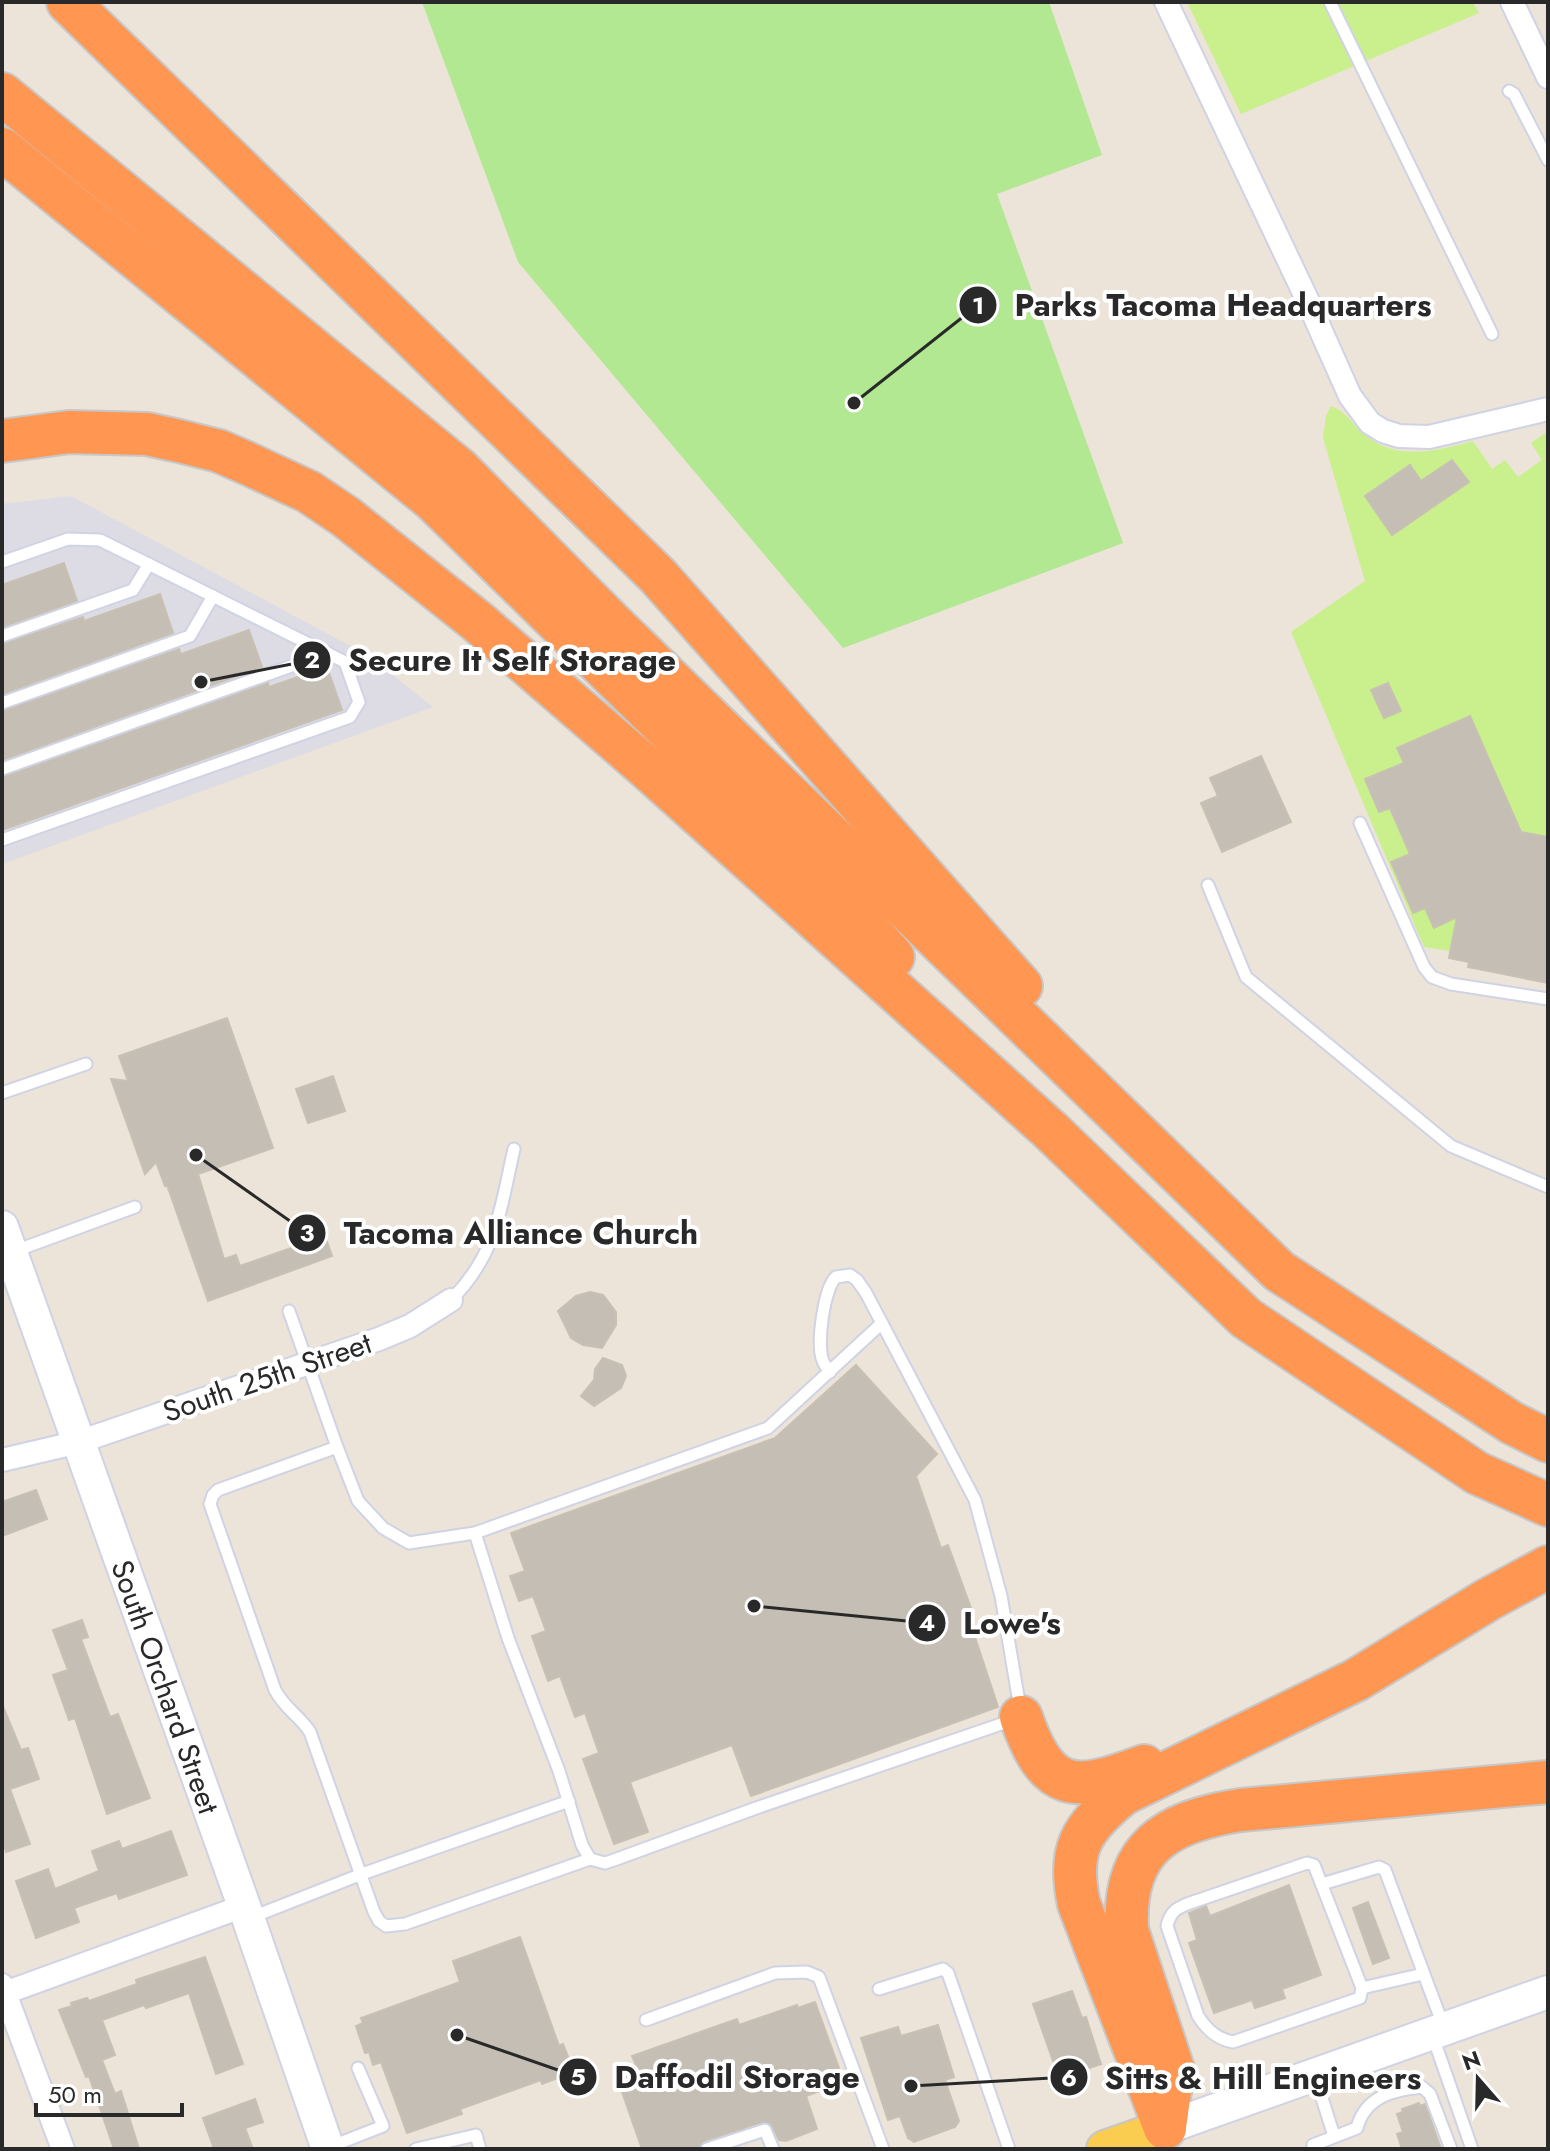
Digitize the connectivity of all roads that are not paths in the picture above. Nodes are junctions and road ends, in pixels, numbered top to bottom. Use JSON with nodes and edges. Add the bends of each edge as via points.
{"nodes":[{"id":1,"x":68,"y":2,"type":"edge"},
{"id":2,"x":1166,"y":2,"type":"edge"},
{"id":3,"x":1330,"y":2,"type":"edge"},
{"id":4,"x":1512,"y":2,"type":"edge"},
{"id":5,"x":1548,"y":77,"type":"edge"},
{"id":6,"x":1509,"y":91,"type":"dead end"},
{"id":7,"x":2,"y":94,"type":"edge"},
{"id":8,"x":2,"y":149,"type":"edge"},
{"id":9,"x":1548,"y":160,"type":"edge"},
{"id":10,"x":1492,"y":334,"type":"dead end"},
{"id":11,"x":1548,"y":409,"type":"edge"},
{"id":12,"x":2,"y":426,"type":"edge"},
{"id":13,"x":2,"y":441,"type":"edge"},
{"id":14,"x":2,"y":562,"type":"edge"},
{"id":15,"x":149,"y":564,"type":"junction"},
{"id":16,"x":213,"y":596,"type":"junction"},
{"id":17,"x":478,"y":622,"type":"junction"},
{"id":18,"x":2,"y":636,"type":"edge"},
{"id":19,"x":328,"y":653,"type":"junction"},
{"id":20,"x":2,"y":703,"type":"edge"},
{"id":21,"x":2,"y":769,"type":"edge"},
{"id":22,"x":1360,"y":823,"type":"dead end"},
{"id":23,"x":2,"y":840,"type":"edge"},
{"id":24,"x":1208,"y":885,"type":"dead end"},
{"id":25,"x":1548,"y":999,"type":"edge"},
{"id":26,"x":86,"y":1064,"type":"dead end"},
{"id":27,"x":2,"y":1093,"type":"edge"},
{"id":28,"x":1050,"y":1130,"type":"junction"},
{"id":29,"x":514,"y":1149,"type":"dead end"},
{"id":30,"x":1194,"y":1187,"type":"junction"},
{"id":31,"x":1548,"y":1187,"type":"edge"},
{"id":32,"x":135,"y":1207,"type":"dead end"},
{"id":33,"x":6,"y":1240,"type":"edge"},
{"id":34,"x":451,"y":1300,"type":"joint"},
{"id":35,"x":289,"y":1311,"type":"dead end"},
{"id":36,"x":882,"y":1323,"type":"junction"},
{"id":37,"x":307,"y":1364,"type":"junction"},
{"id":38,"x":830,"y":1372,"type":"junction"},
{"id":39,"x":1548,"y":1441,"type":"edge"},
{"id":40,"x":79,"y":1442,"type":"junction"},
{"id":41,"x":337,"y":1447,"type":"junction"},
{"id":42,"x":2,"y":1460,"type":"edge"},
{"id":43,"x":1548,"y":1505,"type":"edge"},
{"id":44,"x":475,"y":1533,"type":"junction"},
{"id":45,"x":1548,"y":1567,"type":"edge"},
{"id":46,"x":1021,"y":1717,"type":"junction"},
{"id":47,"x":1199,"y":1755,"type":"junction"},
{"id":48,"x":1548,"y":1782,"type":"edge"},
{"id":49,"x":569,"y":1801,"type":"junction"},
{"id":50,"x":590,"y":1859,"type":"junction"},
{"id":51,"x":362,"y":1874,"type":"junction"},
{"id":52,"x":1322,"y":1884,"type":"junction"},
{"id":53,"x":246,"y":1912,"type":"junction"},
{"id":54,"x":1423,"y":1974,"type":"junction"},
{"id":55,"x":1362,"y":1988,"type":"junction"},
{"id":56,"x":879,"y":1989,"type":"dead end"},
{"id":57,"x":3,"y":1991,"type":"edge"},
{"id":58,"x":1548,"y":1992,"type":"edge"},
{"id":59,"x":646,"y":2020,"type":"dead end"},
{"id":60,"x":1438,"y":2032,"type":"junction"},
{"id":61,"x":358,"y":2068,"type":"dead end"},
{"id":62,"x":1315,"y":2075,"type":"junction"},
{"id":63,"x":1334,"y":2136,"type":"junction"},
{"id":64,"x":1169,"y":2139,"type":"edge"},
{"id":65,"x":327,"y":2148,"type":"edge"},
{"id":66,"x":63,"y":2149,"type":"edge"},
{"id":67,"x":416,"y":2149,"type":"edge"},
{"id":68,"x":480,"y":2149,"type":"edge"},
{"id":69,"x":707,"y":2149,"type":"edge"},
{"id":70,"x":773,"y":2149,"type":"edge"},
{"id":71,"x":883,"y":2149,"type":"edge"},
{"id":72,"x":1009,"y":2149,"type":"edge"},
{"id":73,"x":1105,"y":2149,"type":"edge"},
{"id":74,"x":1314,"y":2149,"type":"edge"},
{"id":75,"x":1451,"y":2149,"type":"edge"},
{"id":76,"x":1472,"y":2149,"type":"edge"}],
"edges":[{"from":1,"to":30,"type":"highway","via":[[658,576]]},
{"from":2,"to":11,"type":"street","via":[[1350,396],[1370,423],[1399,436],[1429,437]]},
{"from":3,"to":10,"type":"lane"},
{"from":4,"to":5,"type":"street"},
{"from":6,"to":9,"type":"lane"},
{"from":7,"to":30,"type":"highway","via":[[459,469]]},
{"from":8,"to":28,"type":"highway","via":[[434,501],[839,898]]},
{"from":12,"to":17,"type":"highway","via":[[44,417],[137,416],[195,428],[255,449],[345,505]]},
{"from":13,"to":17,"type":"highway","via":[[109,431],[219,451],[309,492]]},
{"from":14,"to":15,"type":"lane","via":[[68,539],[100,540]]},
{"from":15,"to":16,"type":"lane"},
{"from":15,"to":18,"type":"lane","via":[[133,590]]},
{"from":16,"to":19,"type":"lane"},
{"from":16,"to":20,"type":"lane","via":[[190,636]]},
{"from":17,"to":28,"type":"highway"},
{"from":19,"to":21,"type":"lane"},
{"from":19,"to":23,"type":"lane","via":[[345,662],[359,702],[350,717]]},
{"from":22,"to":25,"type":"lane","via":[[1432,977]]},
{"from":24,"to":31,"type":"lane","via":[[1246,977],[1451,1146]]},
{"from":26,"to":27,"type":"lane"},
{"from":28,"to":43,"type":"highway","via":[[1246,1318],[1477,1473]]},
{"from":29,"to":34,"type":"lane","via":[[494,1236],[471,1280]]},
{"from":30,"to":39,"type":"highway","via":[[1279,1271],[1512,1423]]},
{"from":32,"to":33,"type":"lane"},
{"from":33,"to":40,"type":"main road","name":"South Orchard Street"},
{"from":34,"to":37,"type":"street","name":"South 25th Street","via":[[410,1326]]},
{"from":35,"to":37,"type":"lane"},
{"from":36,"to":38,"type":"lane"},
{"from":36,"to":38,"type":"lane","via":[[855,1277],[833,1279],[820,1337],[822,1359]]},
{"from":36,"to":46,"type":"lane","via":[[975,1500],[1001,1596]]},
{"from":37,"to":40,"type":"street","name":"South 25th Street"},
{"from":37,"to":41,"type":"lane"},
{"from":38,"to":44,"type":"lane","via":[[768,1428]]},
{"from":40,"to":42,"type":"street","name":"South 25th Street"},
{"from":40,"to":53,"type":"main road","name":"South Orchard Street"},
{"from":41,"to":44,"type":"lane","via":[[358,1501],[383,1528],[409,1543]]},
{"from":41,"to":51,"type":"lane","via":[[218,1490],[210,1504],[275,1690],[310,1732]]},
{"from":44,"to":49,"type":"lane"},
{"from":45,"to":47,"type":"highway","via":[[1356,1680]]},
{"from":46,"to":47,"type":"highway","via":[[1040,1762],[1064,1780],[1080,1784]]},
{"from":46,"to":50,"type":"lane","via":[[605,1863]]},
{"from":47,"to":64,"type":"highway","via":[[1123,1794],[1084,1832],[1075,1856],[1079,1904]]},
{"from":48,"to":64,"type":"highway","via":[[1241,1810],[1204,1816],[1156,1840],[1131,1881],[1126,1908],[1127,1930],[1173,2069]]},
{"from":49,"to":50,"type":"lane"},
{"from":49,"to":51,"type":"lane"},
{"from":50,"to":51,"type":"lane","via":[[390,1928],[378,1919]]},
{"from":51,"to":53,"type":"lane"},
{"from":52,"to":54,"type":"lane","via":[[1379,1867],[1385,1870]]},
{"from":52,"to":55,"type":"lane"},
{"from":52,"to":55,"type":"lane","via":[[1314,1865],[1307,1863],[1174,1910],[1167,1926],[1198,2016],[1222,2040],[1233,2042],[1360,1998]]},
{"from":53,"to":57,"type":"street"},
{"from":53,"to":65,"type":"main road","name":"South Orchard Street"},
{"from":54,"to":55,"type":"lane"},
{"from":54,"to":60,"type":"lane"},
{"from":56,"to":72,"type":"lane","via":[[943,1969],[948,1973]]},
{"from":57,"to":66,"type":"street"},
{"from":58,"to":60,"type":"main road"},
{"from":59,"to":71,"type":"lane","via":[[775,1973],[819,1977]]},
{"from":60,"to":62,"type":"main road"},
{"from":60,"to":76,"type":"lane"},
{"from":61,"to":65,"type":"lane","via":[[383,2126]]},
{"from":62,"to":63,"type":"lane"},
{"from":62,"to":64,"type":"main road"},
{"from":63,"to":74,"type":"lane"},
{"from":63,"to":75,"type":"lane","via":[[1357,2128],[1368,2103],[1422,2087],[1430,2094]]},
{"from":64,"to":73,"type":"main road"},
{"from":67,"to":68,"type":"lane","via":[[476,2135]]},
{"from":69,"to":70,"type":"lane","via":[[765,2130]]}]}
